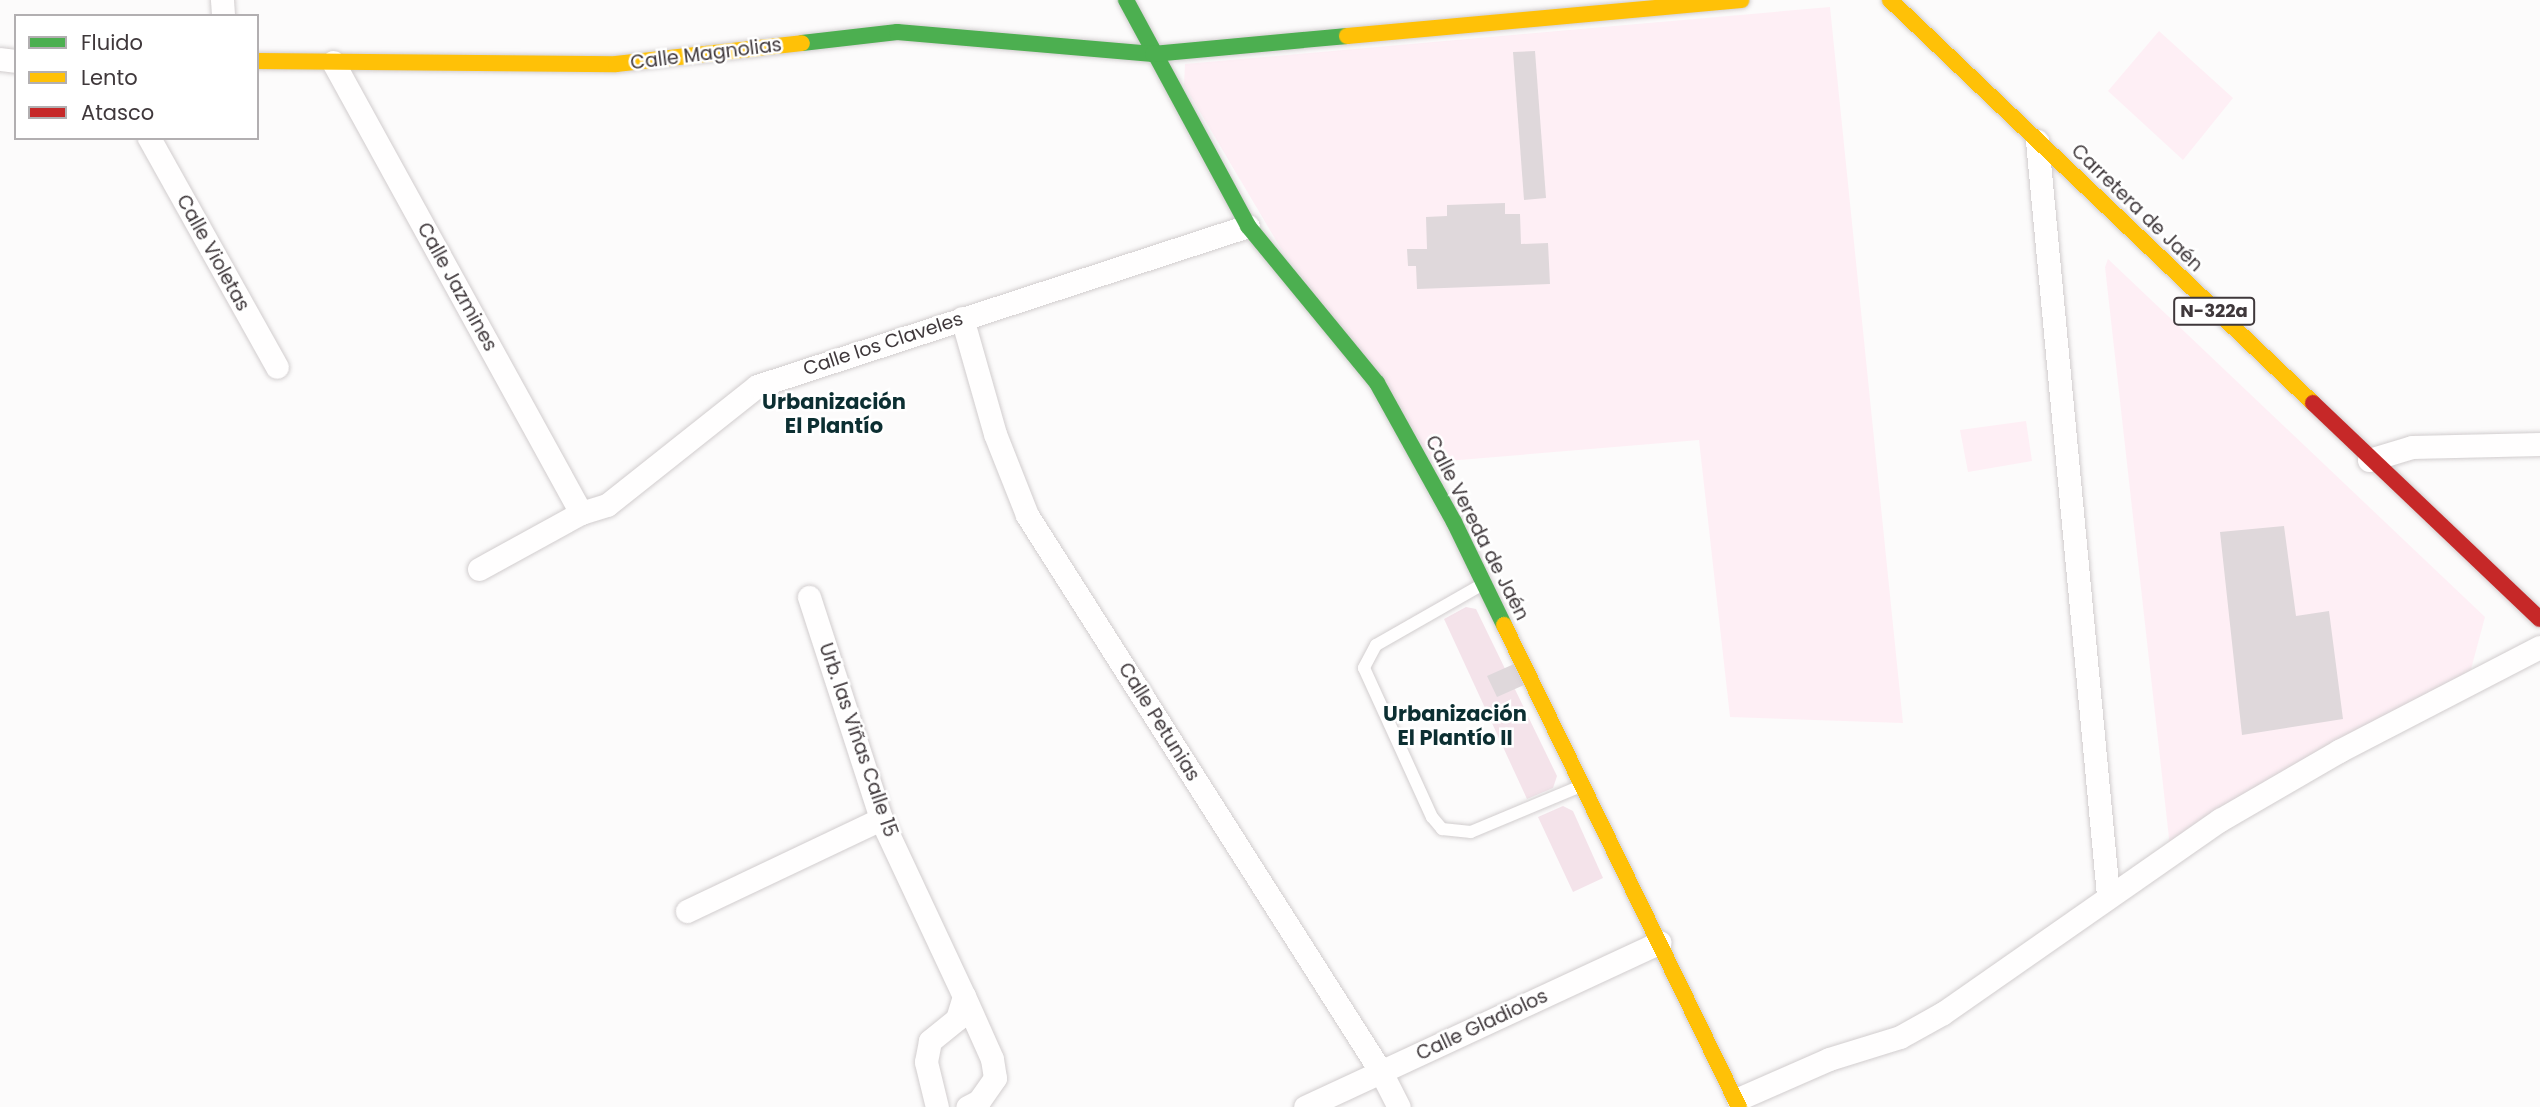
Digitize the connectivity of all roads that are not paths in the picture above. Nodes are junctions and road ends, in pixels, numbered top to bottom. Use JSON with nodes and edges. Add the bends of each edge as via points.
{"nodes":[{"id":1,"x":1126,"y":0,"type":"edge"},
{"id":2,"x":1741,"y":0,"type":"edge"},
{"id":3,"x":1890,"y":0,"type":"edge"},
{"id":4,"x":1153,"y":54,"type":"junction"},
{"id":5,"x":259,"y":61,"type":"edge"},
{"id":6,"x":333,"y":62,"type":"junction"},
{"id":7,"x":150,"y":140,"type":"edge"},
{"id":8,"x":2037,"y":141,"type":"junction"},
{"id":9,"x":1248,"y":226,"type":"junction"},
{"id":10,"x":962,"y":318,"type":"junction"},
{"id":11,"x":276,"y":367,"type":"dead end"},
{"id":12,"x":2540,"y":443,"type":"edge"},
{"id":13,"x":2369,"y":460,"type":"junction"},
{"id":14,"x":581,"y":513,"type":"junction"},
{"id":15,"x":479,"y":569,"type":"dead end"},
{"id":16,"x":1483,"y":583,"type":"junction"},
{"id":17,"x":810,"y":597,"type":"dead end"},
{"id":18,"x":2540,"y":619,"type":"edge"},
{"id":19,"x":2540,"y":647,"type":"edge"},
{"id":20,"x":1583,"y":785,"type":"junction"},
{"id":21,"x":881,"y":819,"type":"junction"},
{"id":22,"x":2109,"y":895,"type":"junction"},
{"id":23,"x":687,"y":911,"type":"dead end"},
{"id":24,"x":1660,"y":942,"type":"junction"},
{"id":25,"x":964,"y":996,"type":"junction"},
{"id":26,"x":1381,"y":1072,"type":"junction"},
{"id":27,"x":1738,"y":1103,"type":"edge"},
{"id":28,"x":937,"y":1107,"type":"edge"},
{"id":29,"x":968,"y":1107,"type":"edge"},
{"id":30,"x":1305,"y":1107,"type":"edge"},
{"id":31,"x":1399,"y":1107,"type":"edge"}],
"edges":[{"from":1,"to":4,"type":"main road","name":"Calle Vereda de Jaén"},
{"from":2,"to":4,"type":"main road","name":"Calle Magnolias"},
{"from":3,"to":8,"type":"main road","name":"Carretera de Jaén","number":"N-322a"},
{"from":4,"to":6,"type":"main road","name":"Calle Magnolias","via":[[897,32],[616,64]]},
{"from":4,"to":9,"type":"main road","name":"Calle Vereda de Jaén"},
{"from":5,"to":6,"type":"main road","name":"Calle Magnolias"},
{"from":6,"to":14,"type":"street","name":"Calle Jazmines"},
{"from":7,"to":11,"type":"street","name":"Calle Violetas"},
{"from":8,"to":13,"type":"main road","name":"Carretera de Jaén","number":"N-322a"},
{"from":8,"to":22,"type":"street"},
{"from":9,"to":10,"type":"street","name":"Calle los Claveles"},
{"from":9,"to":16,"type":"main road","name":"Calle Vereda de Jaén","via":[[1377,383]]},
{"from":10,"to":14,"type":"street","name":"Calle los Claveles","via":[[757,386],[607,505]]},
{"from":10,"to":26,"type":"street","name":"Calle Petunias","via":[[995,433],[1027,515]]},
{"from":12,"to":13,"type":"street","via":[[2412,447]]},
{"from":13,"to":18,"type":"main road","name":"Carretera de Jaén","number":"N-322a"},
{"from":14,"to":15,"type":"street","name":"Calle los Claveles"},
{"from":16,"to":20,"type":"main road","name":"Calle Vereda de Jaén"},
{"from":16,"to":20,"type":"lane","via":[[1376,645],[1364,668],[1432,817],[1442,829],[1471,832]]},
{"from":17,"to":21,"type":"street","name":"Urb. las Viñas Calle 15"},
{"from":19,"to":22,"type":"street","via":[[2339,751],[2220,820]]},
{"from":20,"to":24,"type":"main road","name":"Calle Vereda de Jaén"},
{"from":21,"to":23,"type":"street"},
{"from":21,"to":25,"type":"street","name":"Urb. las Viñas Calle 15"},
{"from":22,"to":27,"type":"street","via":[[1943,1013],[1900,1037],[1829,1059]]},
{"from":24,"to":26,"type":"street","name":"Calle Gladiolos"},
{"from":24,"to":27,"type":"main road","name":"Calle Vereda de Jaén"},
{"from":25,"to":28,"type":"street","via":[[957,1019],[930,1041],[926,1062]]},
{"from":25,"to":29,"type":"street","name":"Urb. las Viñas Calle 15","via":[[992,1059],[995,1078],[979,1101]]},
{"from":26,"to":30,"type":"street","name":"Calle Gladiolos"},
{"from":26,"to":31,"type":"street","name":"Calle Petunias"}]}
